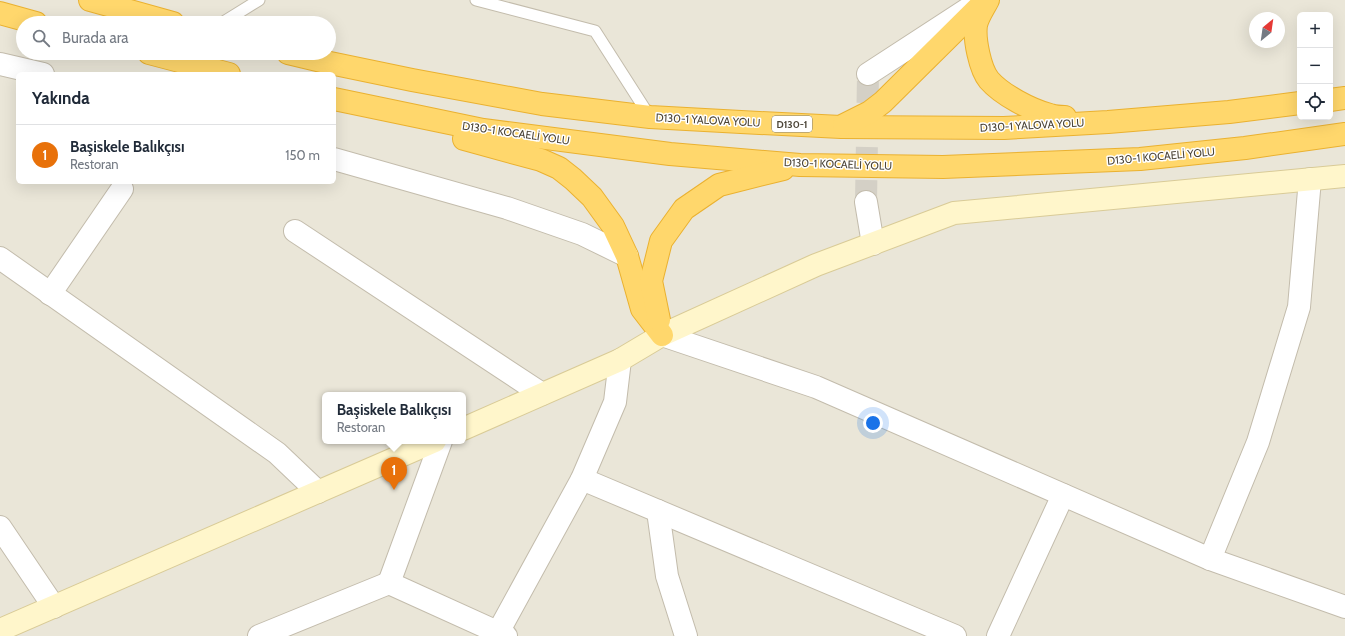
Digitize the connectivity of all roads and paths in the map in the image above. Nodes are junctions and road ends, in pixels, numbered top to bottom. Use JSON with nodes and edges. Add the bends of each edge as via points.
{"nodes":[{"id":1,"x":259,"y":0,"type":"edge"},
{"id":2,"x":476,"y":0,"type":"edge"},
{"id":3,"x":982,"y":0,"type":"edge"},
{"id":4,"x":987,"y":0,"type":"edge"},
{"id":5,"x":103,"y":2,"type":"edge"},
{"id":6,"x":0,"y":13,"type":"edge"},
{"id":7,"x":150,"y":16,"type":"edge"},
{"id":8,"x":233,"y":16,"type":"edge"},
{"id":9,"x":16,"y":17,"type":"edge"},
{"id":10,"x":176,"y":60,"type":"edge"},
{"id":11,"x":317,"y":60,"type":"edge"},
{"id":12,"x":0,"y":64,"type":"edge"},
{"id":13,"x":34,"y":72,"type":"edge"},
{"id":14,"x":221,"y":72,"type":"edge"},
{"id":15,"x":868,"y":74,"type":"dead end"},
{"id":16,"x":1345,"y":98,"type":"edge"},
{"id":17,"x":336,"y":99,"type":"edge"},
{"id":18,"x":1333,"y":100,"type":"edge"},
{"id":19,"x":336,"y":103,"type":"edge"},
{"id":20,"x":1297,"y":103,"type":"edge"},
{"id":21,"x":650,"y":117,"type":"junction"},
{"id":22,"x":1108,"y":122,"type":"junction"},
{"id":23,"x":841,"y":127,"type":"junction"},
{"id":24,"x":1345,"y":134,"type":"edge"},
{"id":25,"x":336,"y":160,"type":"edge"},
{"id":26,"x":800,"y":165,"type":"junction"},
{"id":27,"x":1345,"y":176,"type":"edge"},
{"id":28,"x":1310,"y":179,"type":"junction"},
{"id":29,"x":122,"y":189,"type":"dead end"},
{"id":30,"x":866,"y":202,"type":"tunnel mouth"},
{"id":31,"x":296,"y":232,"type":"dead end"},
{"id":32,"x":873,"y":244,"type":"junction"},
{"id":33,"x":627,"y":256,"type":"junction"},
{"id":34,"x":0,"y":258,"type":"edge"},
{"id":35,"x":50,"y":294,"type":"junction"},
{"id":36,"x":662,"y":335,"type":"junction"},
{"id":37,"x":620,"y":360,"type":"junction"},
{"id":38,"x":542,"y":394,"type":"junction"},
{"id":39,"x":466,"y":428,"type":"edge"},
{"id":40,"x":428,"y":444,"type":"edge"},
{"id":41,"x":440,"y":444,"type":"edge"},
{"id":42,"x":582,"y":479,"type":"junction"},
{"id":43,"x":318,"y":492,"type":"junction"},
{"id":44,"x":1063,"y":495,"type":"junction"},
{"id":45,"x":658,"y":511,"type":"junction"},
{"id":46,"x":0,"y":527,"type":"edge"},
{"id":47,"x":1210,"y":559,"type":"junction"},
{"id":48,"x":389,"y":583,"type":"junction"},
{"id":49,"x":54,"y":607,"type":"junction"},
{"id":50,"x":1345,"y":607,"type":"edge"},
{"id":51,"x":8,"y":630,"type":"edge"},
{"id":52,"x":500,"y":635,"type":"edge"},
{"id":53,"x":259,"y":636,"type":"edge"},
{"id":54,"x":686,"y":636,"type":"edge"},
{"id":55,"x":955,"y":636,"type":"edge"},
{"id":56,"x":998,"y":636,"type":"edge"}],
"edges":[{"from":1,"to":8,"type":"lane"},
{"from":2,"to":21,"type":"lane","via":[[595,32]]},
{"from":3,"to":15,"type":"street"},
{"from":4,"to":22,"type":"highway","via":[[976,26],[979,60],[989,80],[1027,107],[1051,116]]},
{"from":4,"to":23,"type":"highway","via":[[883,102]]},
{"from":5,"to":7,"type":"highway"},
{"from":6,"to":9,"type":"highway"},
{"from":10,"to":14,"type":"highway"},
{"from":11,"to":21,"type":"highway","name":"D130-1 YALOVA YOLU","number":"D130-1","via":[[542,104]]},
{"from":12,"to":13,"type":"street"},
{"from":16,"to":18,"type":"highway"},
{"from":17,"to":26,"type":"highway","name":"D130-1 KOCAELİ YOLU","via":[[483,130],[670,154]]},
{"from":19,"to":33,"type":"highway","via":[[364,113],[541,160],[559,168],[592,197],[613,226]]},
{"from":20,"to":22,"type":"highway","name":"D130-1 YALOVA YOLU","number":"D130-1"},
{"from":21,"to":23,"type":"highway","name":"D130-1 YALOVA YOLU","number":"D130-1"},
{"from":22,"to":23,"type":"highway","name":"D130-1 YALOVA YOLU","number":"D130-1","via":[[1004,128]]},
{"from":24,"to":26,"type":"highway","name":"D130-1 KOCAELİ YOLU","via":[[1140,159],[944,167]]},
{"from":25,"to":33,"type":"street","via":[[507,208],[582,234]]},
{"from":26,"to":36,"type":"highway","via":[[719,184],[684,209],[661,241],[651,280]]},
{"from":27,"to":28,"type":"main road"},
{"from":28,"to":32,"type":"main road","via":[[954,213]]},
{"from":28,"to":47,"type":"street","via":[[1299,306],[1258,442]]},
{"from":29,"to":35,"type":"street"},
{"from":30,"to":32,"type":"street"},
{"from":31,"to":38,"type":"street"},
{"from":32,"to":36,"type":"main road","via":[[816,265]]},
{"from":33,"to":36,"type":"highway","via":[[642,309]]},
{"from":34,"to":35,"type":"street"},
{"from":35,"to":43,"type":"street","via":[[277,453]]},
{"from":36,"to":37,"type":"main road"},
{"from":36,"to":44,"type":"street","via":[[816,387]]},
{"from":37,"to":38,"type":"main road"},
{"from":37,"to":42,"type":"street","via":[[615,402]]},
{"from":38,"to":39,"type":"main road"},
{"from":40,"to":43,"type":"main road"},
{"from":41,"to":48,"type":"street"},
{"from":42,"to":45,"type":"street"},
{"from":42,"to":52,"type":"street"},
{"from":43,"to":49,"type":"main road"},
{"from":44,"to":47,"type":"street"},
{"from":44,"to":56,"type":"street"},
{"from":45,"to":54,"type":"street","via":[[667,576]]},
{"from":45,"to":55,"type":"street"},
{"from":46,"to":49,"type":"street"},
{"from":47,"to":50,"type":"street"},
{"from":48,"to":52,"type":"street"},
{"from":48,"to":53,"type":"street"},
{"from":49,"to":51,"type":"main road"}]}
